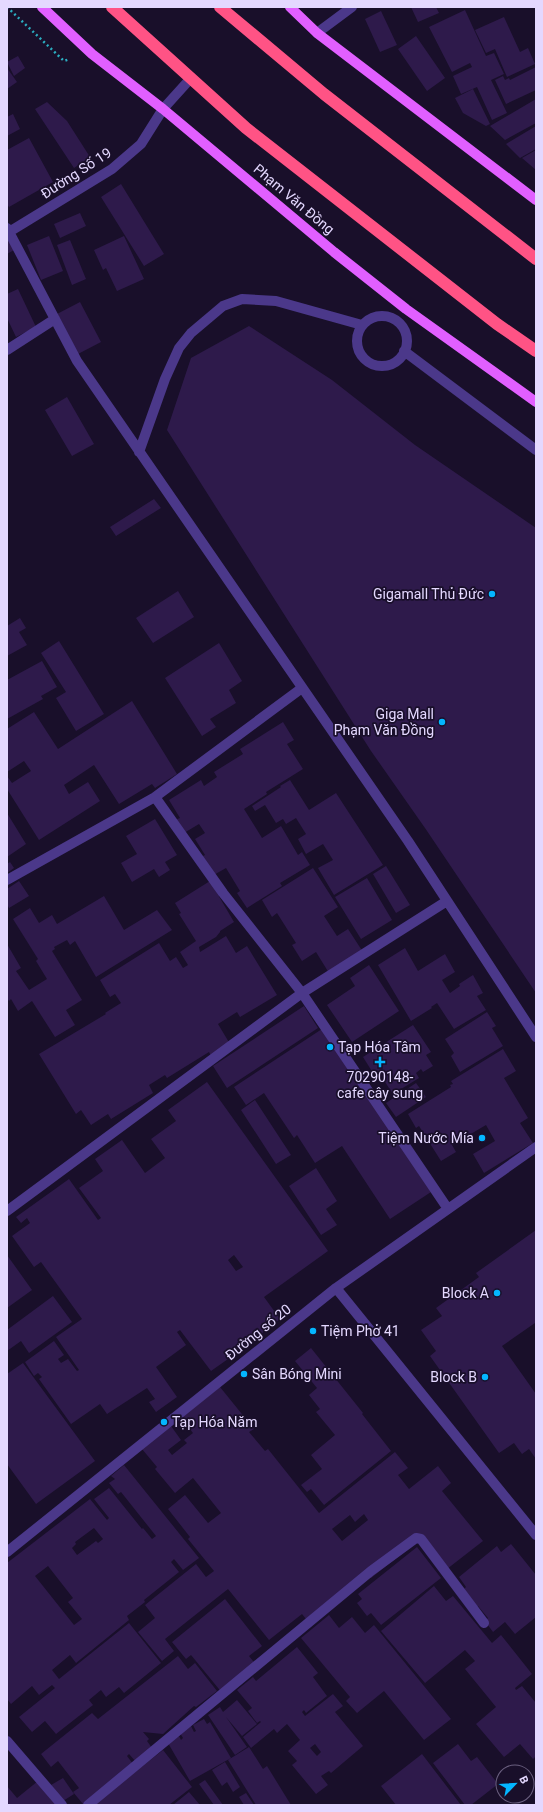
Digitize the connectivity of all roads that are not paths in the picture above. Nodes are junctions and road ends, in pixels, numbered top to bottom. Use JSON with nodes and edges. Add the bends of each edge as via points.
{"nodes":[{"id":1,"x":42,"y":7,"type":"edge"},
{"id":2,"x":112,"y":7,"type":"edge"},
{"id":3,"x":220,"y":7,"type":"edge"},
{"id":4,"x":290,"y":7,"type":"edge"},
{"id":5,"x":352,"y":7,"type":"edge"},
{"id":6,"x":317,"y":33,"type":"junction"},
{"id":7,"x":191,"y":78,"type":"junction"},
{"id":8,"x":163,"y":109,"type":"junction"},
{"id":9,"x":536,"y":200,"type":"edge"},
{"id":10,"x":8,"y":230,"type":"edge"},
{"id":11,"x":536,"y":259,"type":"edge"},
{"id":12,"x":406,"y":309,"type":"junction"},
{"id":13,"x":55,"y":319,"type":"junction"},
{"id":14,"x":397,"y":321,"type":"junction"},
{"id":15,"x":362,"y":325,"type":"junction"},
{"id":16,"x":7,"y":350,"type":"edge"},
{"id":17,"x":404,"y":351,"type":"junction"},
{"id":18,"x":536,"y":351,"type":"edge"},
{"id":19,"x":536,"y":402,"type":"edge"},
{"id":20,"x":536,"y":450,"type":"edge"},
{"id":21,"x":139,"y":452,"type":"junction"},
{"id":22,"x":302,"y":688,"type":"junction"},
{"id":23,"x":155,"y":797,"type":"junction"},
{"id":24,"x":7,"y":880,"type":"edge"},
{"id":25,"x":447,"y":901,"type":"junction"},
{"id":26,"x":302,"y":993,"type":"junction"},
{"id":27,"x":536,"y":1037,"type":"edge"},
{"id":28,"x":536,"y":1148,"type":"edge"},
{"id":29,"x":448,"y":1209,"type":"junction"},
{"id":30,"x":7,"y":1211,"type":"edge"},
{"id":31,"x":336,"y":1288,"type":"junction"},
{"id":32,"x":536,"y":1535,"type":"edge"},
{"id":33,"x":7,"y":1552,"type":"edge"},
{"id":34,"x":484,"y":1623,"type":"dead end"},
{"id":35,"x":7,"y":1741,"type":"edge"},
{"id":36,"x":62,"y":1805,"type":"edge"},
{"id":37,"x":88,"y":1805,"type":"edge"}],
"edges":[{"from":1,"to":8,"type":"main road","name":"Phạm Văn Đồng","via":[[92,54]]},
{"from":2,"to":7,"type":"highway","name":"Phạm Văn Đồng"},
{"from":3,"to":11,"type":"highway","via":[[324,94]]},
{"from":4,"to":6,"type":"main road"},
{"from":5,"to":6,"type":"street"},
{"from":6,"to":9,"type":"main road"},
{"from":7,"to":8,"type":"street","name":"Đường Số 19"},
{"from":7,"to":18,"type":"highway","name":"Phạm Văn Đồng","via":[[246,128],[497,324]]},
{"from":8,"to":10,"type":"street","name":"Đường Số 19","via":[[141,144],[112,169]]},
{"from":8,"to":12,"type":"main road","name":"Phạm Văn Đồng"},
{"from":10,"to":13,"type":"street"},
{"from":12,"to":14,"type":"street"},
{"from":12,"to":19,"type":"main road","name":"Phạm Văn Đồng"},
{"from":13,"to":16,"type":"street"},
{"from":13,"to":21,"type":"street","via":[[77,361]]},
{"from":14,"to":15,"type":"street","via":[[382,316],[374,317]]},
{"from":14,"to":17,"type":"street","via":[[405,333]]},
{"from":15,"to":17,"type":"street","via":[[357,340],[358,348],[368,361],[376,365],[385,365],[396,360]]},
{"from":15,"to":21,"type":"street","via":[[276,301],[242,299],[223,306],[191,333],[179,348]]},
{"from":17,"to":20,"type":"street"},
{"from":21,"to":22,"type":"street"},
{"from":22,"to":23,"type":"street"},
{"from":22,"to":25,"type":"street"},
{"from":23,"to":24,"type":"street"},
{"from":23,"to":26,"type":"street","via":[[223,893]]},
{"from":25,"to":26,"type":"street"},
{"from":25,"to":27,"type":"street"},
{"from":26,"to":29,"type":"street"},
{"from":26,"to":30,"type":"street"},
{"from":28,"to":29,"type":"street","name":"Đường số 20"},
{"from":29,"to":31,"type":"street","name":"Đường số 20"},
{"from":31,"to":32,"type":"street"},
{"from":31,"to":33,"type":"street","name":"Đường số 20"},
{"from":34,"to":37,"type":"street","via":[[421,1539],[416,1538],[371,1571]]},
{"from":35,"to":36,"type":"street"}]}
